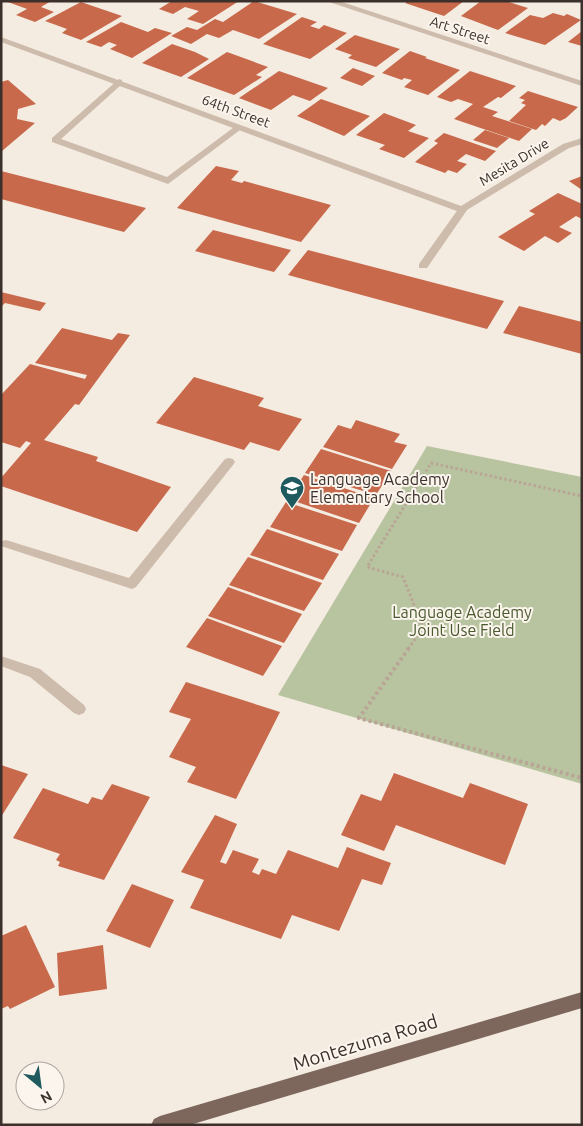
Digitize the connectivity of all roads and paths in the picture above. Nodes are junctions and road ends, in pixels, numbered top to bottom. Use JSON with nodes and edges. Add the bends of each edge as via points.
{"nodes":[{"id":1,"x":330,"y":1,"type":"edge"},
{"id":2,"x":1,"y":38,"type":"edge"},
{"id":3,"x":119,"y":82,"type":"junction"},
{"id":4,"x":582,"y":84,"type":"edge"},
{"id":5,"x":240,"y":127,"type":"junction"},
{"id":6,"x":582,"y":141,"type":"edge"},
{"id":7,"x":462,"y":210,"type":"junction"},
{"id":8,"x":423,"y":266,"type":"dead end"},
{"id":9,"x":229,"y":462,"type":"dead end"},
{"id":10,"x":582,"y":496,"type":"edge"},
{"id":11,"x":3,"y":545,"type":"edge"},
{"id":12,"x":1,"y":661,"type":"edge"},
{"id":13,"x":79,"y":709,"type":"dead end"},
{"id":14,"x":582,"y":778,"type":"edge"},
{"id":15,"x":582,"y":1000,"type":"edge"},
{"id":16,"x":160,"y":1125,"type":"edge"}],
"edges":[{"from":1,"to":4,"type":"street","name":"Art Street"},
{"from":2,"to":3,"type":"street","name":"64th Street"},
{"from":3,"to":5,"type":"street","name":"64th Street"},
{"from":3,"to":5,"type":"street","via":[[55,140],[168,181]]},
{"from":5,"to":7,"type":"street","name":"64th Street"},
{"from":6,"to":7,"type":"street","name":"Mesita Drive","via":[[566,146]]},
{"from":7,"to":8,"type":"street"},
{"from":9,"to":11,"type":"street","via":[[132,584]]},
{"from":10,"to":14,"type":"path","via":[[430,462],[367,567],[403,577],[423,628],[359,718]]},
{"from":12,"to":13,"type":"street","via":[[35,673]]},
{"from":15,"to":16,"type":"main road","name":"Montezuma Road"}]}
